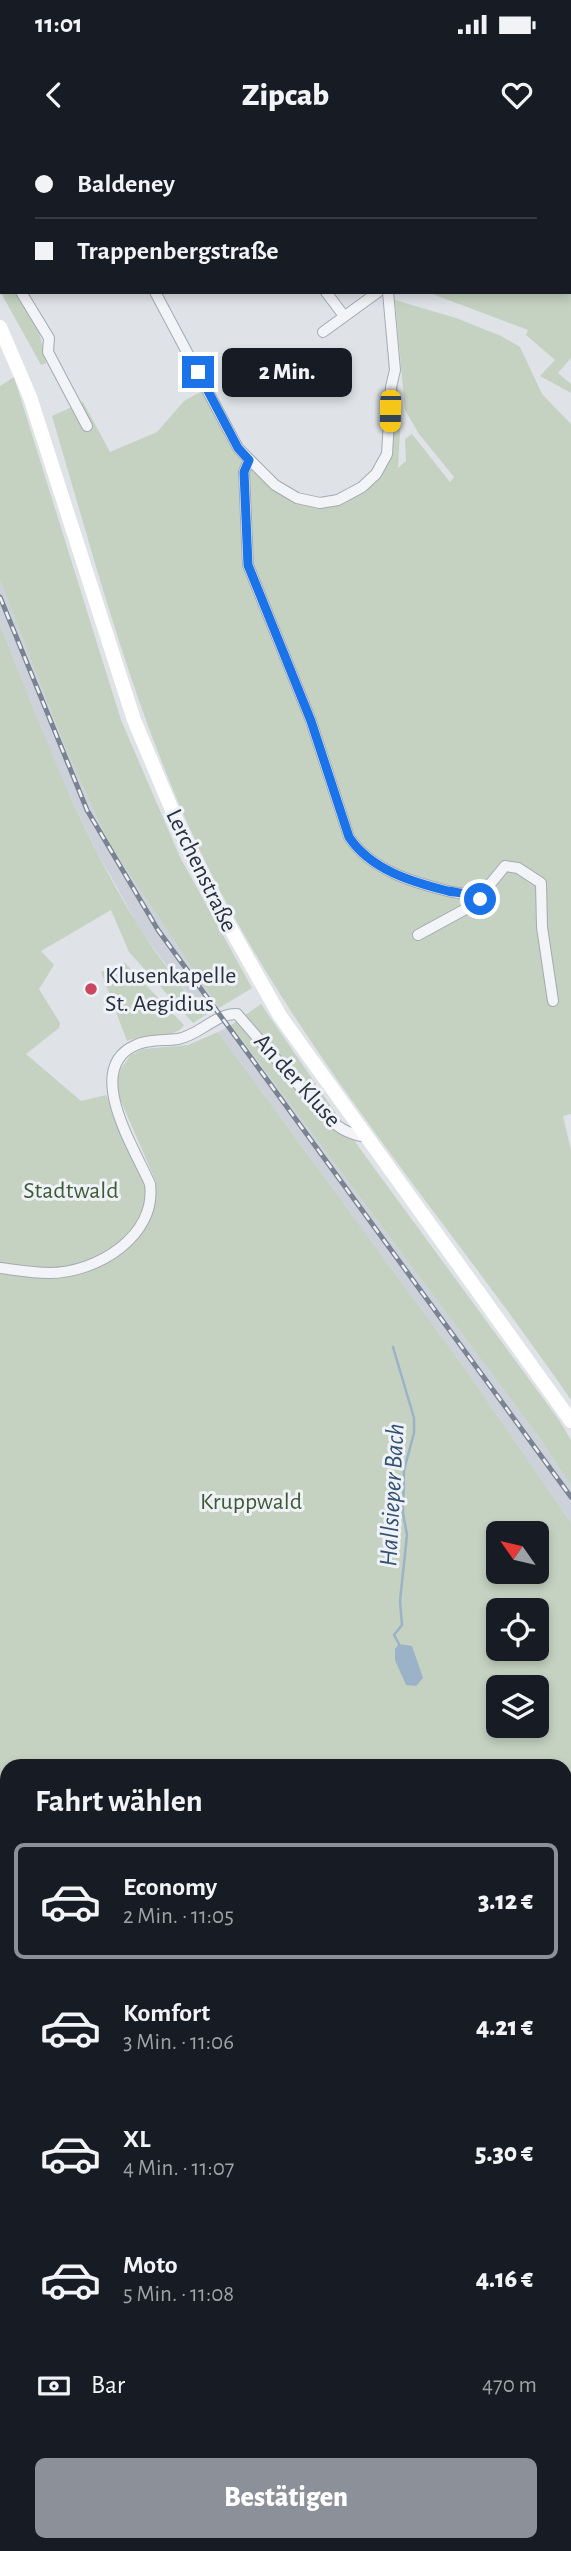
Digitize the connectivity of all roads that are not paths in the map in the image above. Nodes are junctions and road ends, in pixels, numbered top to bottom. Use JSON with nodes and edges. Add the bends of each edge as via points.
{"nodes":[{"id":1,"x":22,"y":294,"type":"edge"},
{"id":2,"x":156,"y":294,"type":"edge"},
{"id":3,"x":328,"y":294,"type":"edge"},
{"id":4,"x":375,"y":294,"type":"edge"},
{"id":5,"x":388,"y":294,"type":"edge"},
{"id":6,"x":344,"y":316,"type":"junction"},
{"id":7,"x":0,"y":327,"type":"edge"},
{"id":8,"x":323,"y":332,"type":"dead end"},
{"id":9,"x":87,"y":426,"type":"dead end"},
{"id":10,"x":249,"y":460,"type":"junction"},
{"id":11,"x":480,"y":899,"type":"junction"},
{"id":12,"x":418,"y":935,"type":"dead end"},
{"id":13,"x":552,"y":1002,"type":"dead end"},
{"id":14,"x":366,"y":1137,"type":"junction"},
{"id":15,"x":0,"y":1268,"type":"edge"},
{"id":16,"x":571,"y":1421,"type":"edge"}],
"edges":[{"from":1,"to":9,"type":"street","via":[[49,338],[48,352]]},
{"from":2,"to":10,"type":"street","via":[[238,448]]},
{"from":3,"to":6,"type":"street"},
{"from":4,"to":6,"type":"street"},
{"from":5,"to":10,"type":"street","via":[[395,370],[388,447],[376,474],[348,496],[313,502],[291,495]]},
{"from":6,"to":8,"type":"street"},
{"from":7,"to":14,"type":"main road","name":"Lerchenstraße","via":[[30,397],[116,673],[183,836],[280,1016]]},
{"from":10,"to":11,"type":"street","via":[[244,472],[248,565],[311,721],[349,837],[360,851],[399,876]]},
{"from":11,"to":12,"type":"street"},
{"from":11,"to":13,"type":"street","via":[[505,866],[518,868],[541,883]]},
{"from":14,"to":15,"type":"street","name":"An der Kluse","via":[[338,1128],[237,1014],[225,1014],[179,1039],[133,1046],[116,1063],[110,1085],[150,1184],[150,1208],[134,1236],[118,1250],[86,1264],[48,1273]]},
{"from":14,"to":16,"type":"main road","name":"Lerchenstraße"}]}
